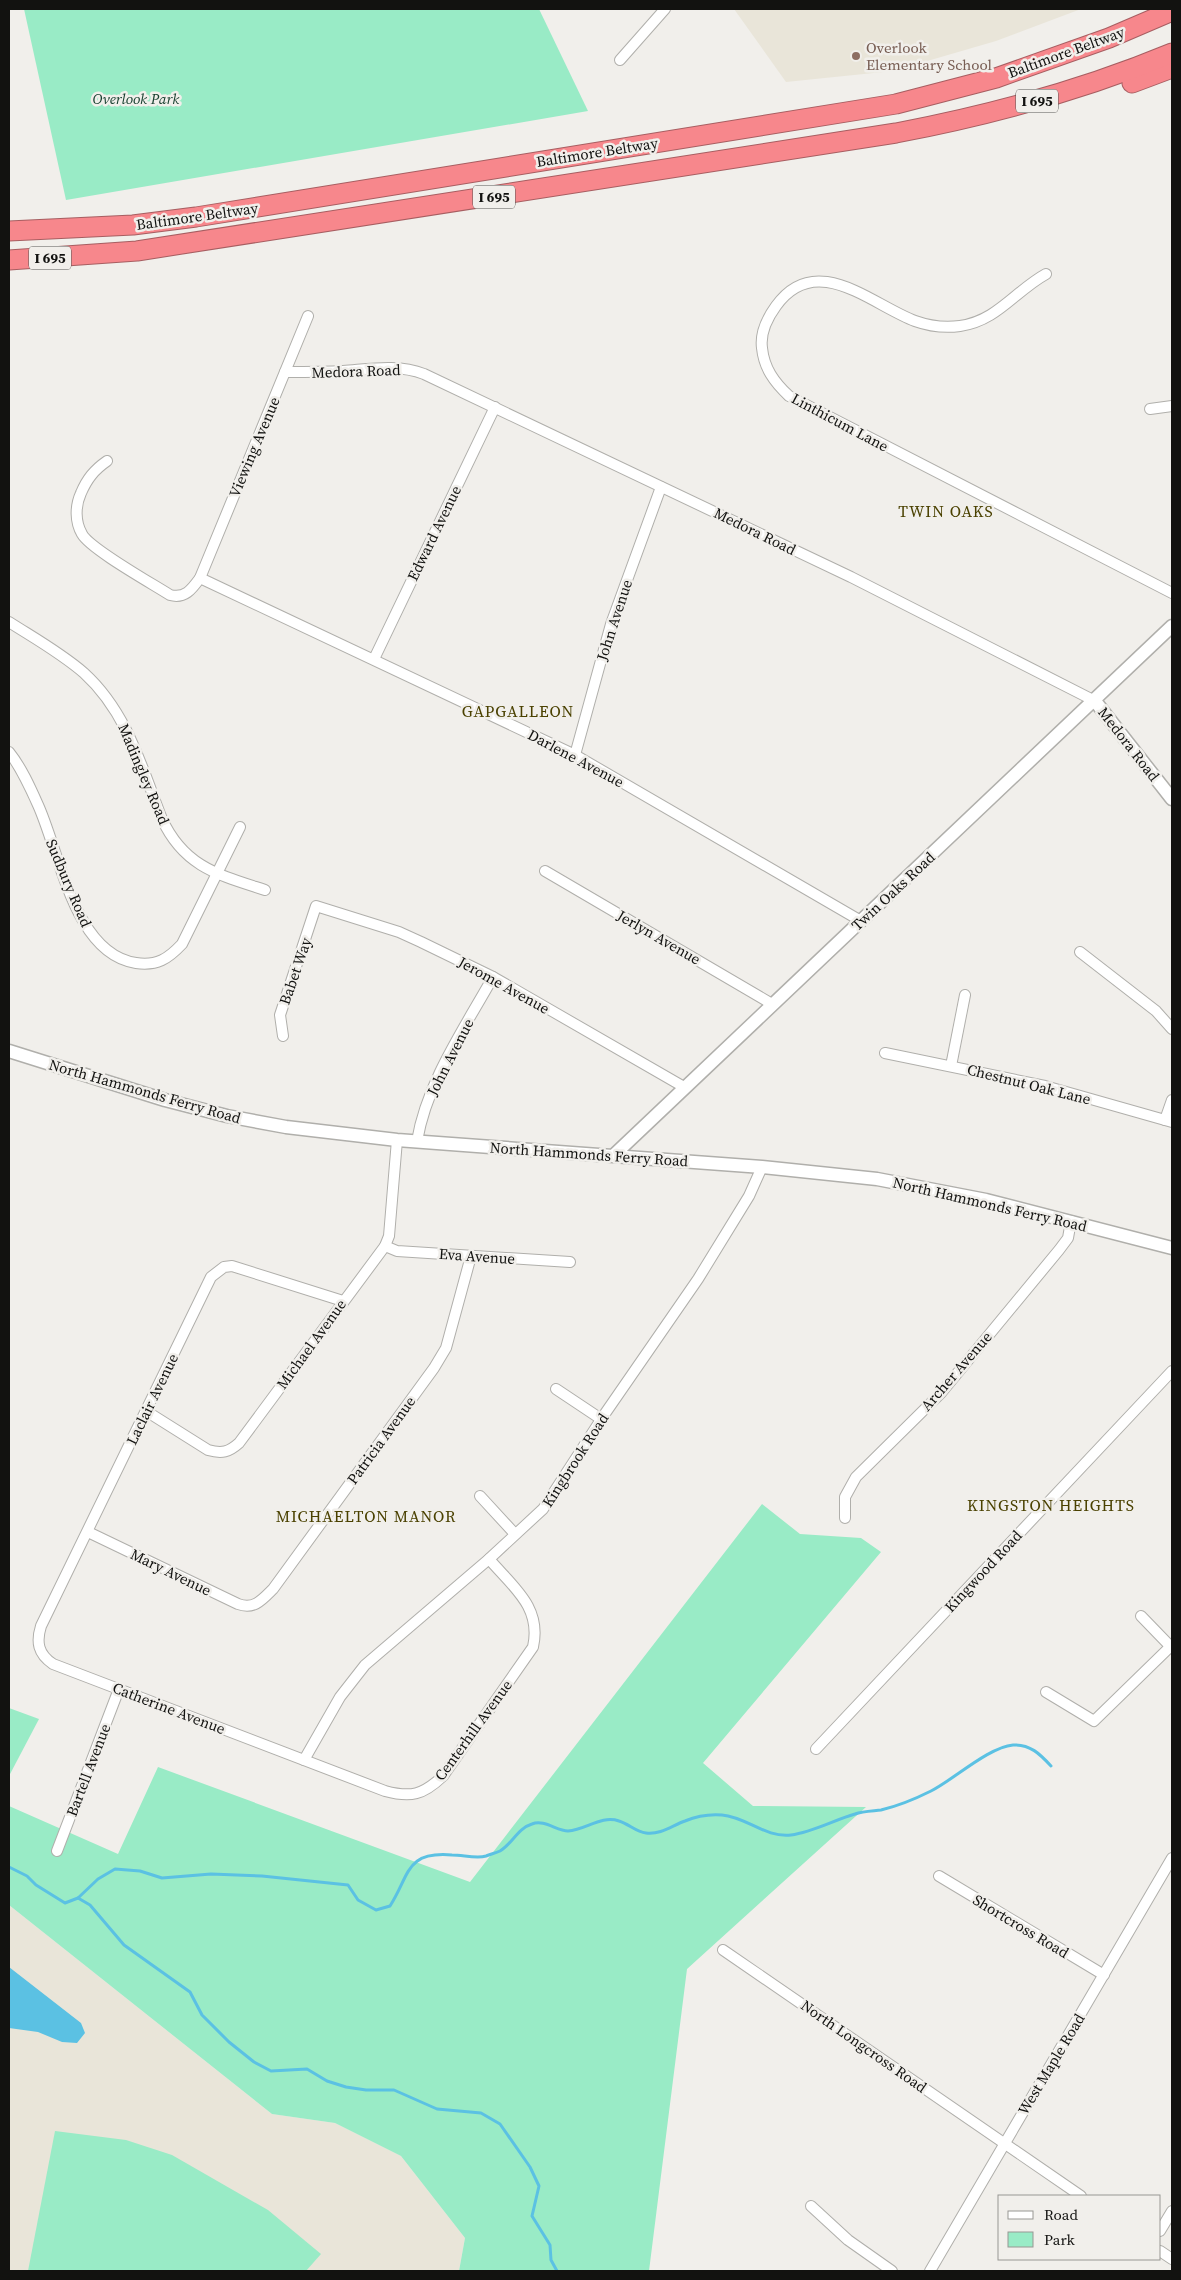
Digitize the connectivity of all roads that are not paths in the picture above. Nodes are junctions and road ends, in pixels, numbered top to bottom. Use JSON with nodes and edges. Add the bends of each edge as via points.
{"nodes":[{"id":1,"x":666,"y":9,"type":"edge"},
{"id":2,"x":1156,"y":9,"type":"edge"},
{"id":3,"x":1172,"y":11,"type":"edge"},
{"id":4,"x":1109,"y":38,"type":"junction"},
{"id":5,"x":1172,"y":53,"type":"edge"},
{"id":6,"x":620,"y":60,"type":"dead end"},
{"id":7,"x":1172,"y":68,"type":"edge"},
{"id":8,"x":896,"y":133,"type":"junction"},
{"id":9,"x":9,"y":222,"type":"edge"},
{"id":10,"x":59,"y":229,"type":"junction"},
{"id":11,"x":9,"y":231,"type":"edge"},
{"id":12,"x":91,"y":255,"type":"junction"},
{"id":13,"x":9,"y":260,"type":"edge"},
{"id":14,"x":9,"y":266,"type":"edge"},
{"id":15,"x":1046,"y":274,"type":"dead end"},
{"id":16,"x":308,"y":316,"type":"dead end"},
{"id":17,"x":286,"y":372,"type":"junction"},
{"id":18,"x":1172,"y":406,"type":"edge"},
{"id":19,"x":495,"y":407,"type":"junction"},
{"id":20,"x":1150,"y":409,"type":"dead end"},
{"id":21,"x":108,"y":461,"type":"dead end"},
{"id":22,"x":661,"y":487,"type":"junction"},
{"id":23,"x":200,"y":578,"type":"junction"},
{"id":24,"x":1172,"y":593,"type":"edge"},
{"id":25,"x":9,"y":622,"type":"edge"},
{"id":26,"x":1172,"y":626,"type":"edge"},
{"id":27,"x":374,"y":659,"type":"junction"},
{"id":28,"x":1095,"y":701,"type":"junction"},
{"id":29,"x":9,"y":752,"type":"edge"},
{"id":30,"x":575,"y":755,"type":"junction"},
{"id":31,"x":1172,"y":799,"type":"edge"},
{"id":32,"x":240,"y":827,"type":"dead end"},
{"id":33,"x":545,"y":871,"type":"dead end"},
{"id":34,"x":216,"y":874,"type":"junction"},
{"id":35,"x":265,"y":890,"type":"dead end"},
{"id":36,"x":316,"y":906,"type":"joint"},
{"id":37,"x":861,"y":921,"type":"junction"},
{"id":38,"x":1080,"y":952,"type":"dead end"},
{"id":39,"x":493,"y":977,"type":"junction"},
{"id":40,"x":965,"y":995,"type":"dead end"},
{"id":41,"x":772,"y":1004,"type":"junction"},
{"id":42,"x":1172,"y":1029,"type":"edge"},
{"id":43,"x":283,"y":1036,"type":"dead end"},
{"id":44,"x":9,"y":1052,"type":"edge"},
{"id":45,"x":885,"y":1053,"type":"dead end"},
{"id":46,"x":951,"y":1066,"type":"junction"},
{"id":47,"x":684,"y":1087,"type":"junction"},
{"id":48,"x":1172,"y":1100,"type":"edge"},
{"id":49,"x":1169,"y":1121,"type":"edge"},
{"id":50,"x":397,"y":1140,"type":"junction"},
{"id":51,"x":417,"y":1141,"type":"junction"},
{"id":52,"x":614,"y":1155,"type":"junction"},
{"id":53,"x":762,"y":1166,"type":"junction"},
{"id":54,"x":1071,"y":1222,"type":"junction"},
{"id":55,"x":385,"y":1246,"type":"junction"},
{"id":56,"x":1172,"y":1248,"type":"edge"},
{"id":57,"x":471,"y":1256,"type":"junction"},
{"id":58,"x":570,"y":1262,"type":"dead end"},
{"id":59,"x":343,"y":1301,"type":"junction"},
{"id":60,"x":1172,"y":1371,"type":"edge"},
{"id":61,"x":556,"y":1389,"type":"dead end"},
{"id":62,"x":146,"y":1411,"type":"junction"},
{"id":63,"x":601,"y":1419,"type":"junction"},
{"id":64,"x":480,"y":1496,"type":"dead end"},
{"id":65,"x":845,"y":1518,"type":"dead end"},
{"id":66,"x":88,"y":1532,"type":"junction"},
{"id":67,"x":515,"y":1534,"type":"junction"},
{"id":68,"x":488,"y":1559,"type":"junction"},
{"id":69,"x":255,"y":1605,"type":"joint"},
{"id":70,"x":1141,"y":1616,"type":"dead end"},
{"id":71,"x":1172,"y":1646,"type":"edge"},
{"id":72,"x":39,"y":1649,"type":"joint"},
{"id":73,"x":119,"y":1689,"type":"junction"},
{"id":74,"x":1046,"y":1692,"type":"dead end"},
{"id":75,"x":816,"y":1750,"type":"dead end"},
{"id":76,"x":304,"y":1760,"type":"junction"},
{"id":77,"x":56,"y":1851,"type":"dead end"},
{"id":78,"x":1172,"y":1858,"type":"edge"},
{"id":79,"x":939,"y":1876,"type":"dead end"},
{"id":80,"x":724,"y":1950,"type":"dead end"},
{"id":81,"x":1104,"y":1976,"type":"junction"},
{"id":82,"x":1004,"y":2143,"type":"junction"},
{"id":83,"x":1080,"y":2195,"type":"edge"},
{"id":84,"x":811,"y":2206,"type":"dead end"},
{"id":85,"x":1172,"y":2210,"type":"edge"},
{"id":86,"x":1161,"y":2229,"type":"edge"},
{"id":87,"x":1161,"y":2252,"type":"edge"},
{"id":88,"x":1172,"y":2259,"type":"edge"},
{"id":89,"x":892,"y":2271,"type":"edge"},
{"id":90,"x":930,"y":2271,"type":"edge"}],
"edges":[{"from":1,"to":6,"type":"street"},
{"from":2,"to":4,"type":"highway"},
{"from":3,"to":4,"type":"highway","name":"Baltimore Beltway","number":"I 695"},
{"from":4,"to":10,"type":"highway","name":"Baltimore Beltway","number":"I 695","via":[[996,78],[896,104],[196,217]]},
{"from":5,"to":8,"type":"highway","name":"Baltimore Beltway","number":"I 695","via":[[1060,95]]},
{"from":7,"to":8,"type":"highway","via":[[1064,105],[960,125]]},
{"from":8,"to":12,"type":"highway","name":"Baltimore Beltway","number":"I 695","via":[[346,220]]},
{"from":9,"to":10,"type":"highway","via":[[46,222]]},
{"from":10,"to":11,"type":"highway","name":"Baltimore Beltway","number":"I 695"},
{"from":12,"to":13,"type":"highway","name":"Baltimore Beltway","number":"I 695"},
{"from":12,"to":14,"type":"highway"},
{"from":15,"to":24,"type":"street","name":"Linthicum Lane","via":[[989,317],[958,326],[914,321],[842,284],[816,282],[800,286],[777,304],[769,316],[761,346],[764,358],[774,382],[789,396]]},
{"from":16,"to":17,"type":"street","name":"Viewing Avenue"},
{"from":17,"to":19,"type":"street","name":"Medora Road","via":[[413,370]]},
{"from":17,"to":23,"type":"street","name":"Viewing Avenue"},
{"from":18,"to":20,"type":"street"},
{"from":19,"to":22,"type":"street","name":"Medora Road"},
{"from":19,"to":27,"type":"street","name":"Edward Avenue"},
{"from":21,"to":23,"type":"street","via":[[92,474],[79,498],[77,521],[82,535],[99,550],[170,595],[188,593]]},
{"from":22,"to":28,"type":"street","name":"Medora Road","via":[[851,577]]},
{"from":22,"to":30,"type":"street","name":"John Avenue","via":[[611,624]]},
{"from":23,"to":27,"type":"street","name":"Darlene Avenue"},
{"from":25,"to":34,"type":"street","name":"Madingley Road","via":[[59,654],[102,692],[130,736],[168,832],[189,857]]},
{"from":26,"to":28,"type":"street","name":"Twin Oaks Road"},
{"from":27,"to":30,"type":"street","name":"Darlene Avenue"},
{"from":28,"to":31,"type":"street","name":"Medora Road"},
{"from":28,"to":37,"type":"street","name":"Twin Oaks Road"},
{"from":29,"to":34,"type":"street","name":"Sudbury Road","via":[[39,806],[82,920],[104,948],[115,956],[145,965],[159,963],[171,956],[182,944]]},
{"from":30,"to":37,"type":"street","name":"Darlene Avenue"},
{"from":32,"to":34,"type":"street","name":"Sudbury Road"},
{"from":33,"to":41,"type":"street","name":"Jerlyn Avenue"},
{"from":34,"to":35,"type":"street","name":"Madingley Road"},
{"from":36,"to":39,"type":"street","name":"Jerome Avenue","via":[[400,932]]},
{"from":36,"to":43,"type":"street","name":"Babet Way","via":[[280,1015]]},
{"from":37,"to":41,"type":"street","name":"Twin Oaks Road"},
{"from":38,"to":42,"type":"street","via":[[1156,1011]]},
{"from":39,"to":47,"type":"street","name":"Jerome Avenue"},
{"from":39,"to":51,"type":"street","name":"John Avenue","via":[[437,1078]]},
{"from":40,"to":46,"type":"street"},
{"from":41,"to":47,"type":"street","name":"Twin Oaks Road"},
{"from":44,"to":50,"type":"street","name":"North Hammonds Ferry Road","via":[[227,1116],[286,1127]]},
{"from":45,"to":46,"type":"street","name":"Chestnut Oak Lane"},
{"from":46,"to":49,"type":"street","name":"Chestnut Oak Lane","via":[[1045,1086]]},
{"from":47,"to":52,"type":"street","name":"Twin Oaks Road"},
{"from":48,"to":49,"type":"street"},
{"from":50,"to":51,"type":"street","name":"North Hammonds Ferry Road"},
{"from":50,"to":55,"type":"street","name":"Michael Avenue","via":[[389,1236]]},
{"from":51,"to":52,"type":"street","name":"North Hammonds Ferry Road"},
{"from":52,"to":53,"type":"street","name":"North Hammonds Ferry Road"},
{"from":53,"to":54,"type":"street","name":"North Hammonds Ferry Road","via":[[877,1179],[986,1200]]},
{"from":53,"to":63,"type":"street","name":"Kingbrook Road","via":[[749,1196],[698,1279]]},
{"from":54,"to":56,"type":"street","name":"North Hammonds Ferry Road"},
{"from":54,"to":65,"type":"street","name":"Archer Avenue","via":[[1068,1238],[1059,1250],[942,1392],[856,1477],[845,1497]]},
{"from":55,"to":57,"type":"street","name":"Eva Avenue","via":[[397,1251]]},
{"from":55,"to":59,"type":"street","name":"Michael Avenue"},
{"from":57,"to":58,"type":"street","name":"Eva Avenue"},
{"from":57,"to":69,"type":"street","name":"Patricia Avenue","via":[[446,1348],[434,1368],[273,1589]]},
{"from":59,"to":62,"type":"street","name":"Michael Avenue","via":[[239,1443],[230,1450],[219,1453],[208,1450]]},
{"from":59,"to":62,"type":"street","name":"Laclair Avenue","via":[[232,1266],[216,1272]]},
{"from":60,"to":75,"type":"street","name":"Kingwood Road"},
{"from":61,"to":63,"type":"street"},
{"from":62,"to":66,"type":"street","name":"Laclair Avenue"},
{"from":63,"to":67,"type":"street","name":"Kingbrook Road","via":[[543,1509]]},
{"from":64,"to":67,"type":"street"},
{"from":66,"to":69,"type":"street","name":"Mary Avenue","via":[[238,1604]]},
{"from":66,"to":72,"type":"street","name":"Laclair Avenue","via":[[42,1626],[38,1637]]},
{"from":67,"to":68,"type":"street","name":"Kingbrook Road"},
{"from":68,"to":76,"type":"street","name":"Kingbrook Road","via":[[365,1665],[340,1697]]},
{"from":68,"to":76,"type":"street","name":"Centerhill Avenue","via":[[530,1608],[536,1636],[533,1648],[443,1776],[431,1787],[401,1796]]},
{"from":70,"to":71,"type":"street"},
{"from":71,"to":74,"type":"street","via":[[1094,1721]]},
{"from":72,"to":73,"type":"street","name":"Catherine Avenue","via":[[53,1664]]},
{"from":73,"to":76,"type":"street","name":"Catherine Avenue"},
{"from":73,"to":77,"type":"street","name":"Bartell Avenue"},
{"from":78,"to":81,"type":"street","name":"West Maple Road"},
{"from":79,"to":81,"type":"street","name":"Shortcross Road"},
{"from":80,"to":82,"type":"street","name":"North Longcross Road"},
{"from":81,"to":82,"type":"street","name":"West Maple Road"},
{"from":82,"to":83,"type":"street","name":"North Longcross Road"},
{"from":82,"to":90,"type":"street","name":"West Maple Road"},
{"from":84,"to":89,"type":"street","via":[[848,2240]]},
{"from":85,"to":86,"type":"street"},
{"from":87,"to":88,"type":"street"}]}
